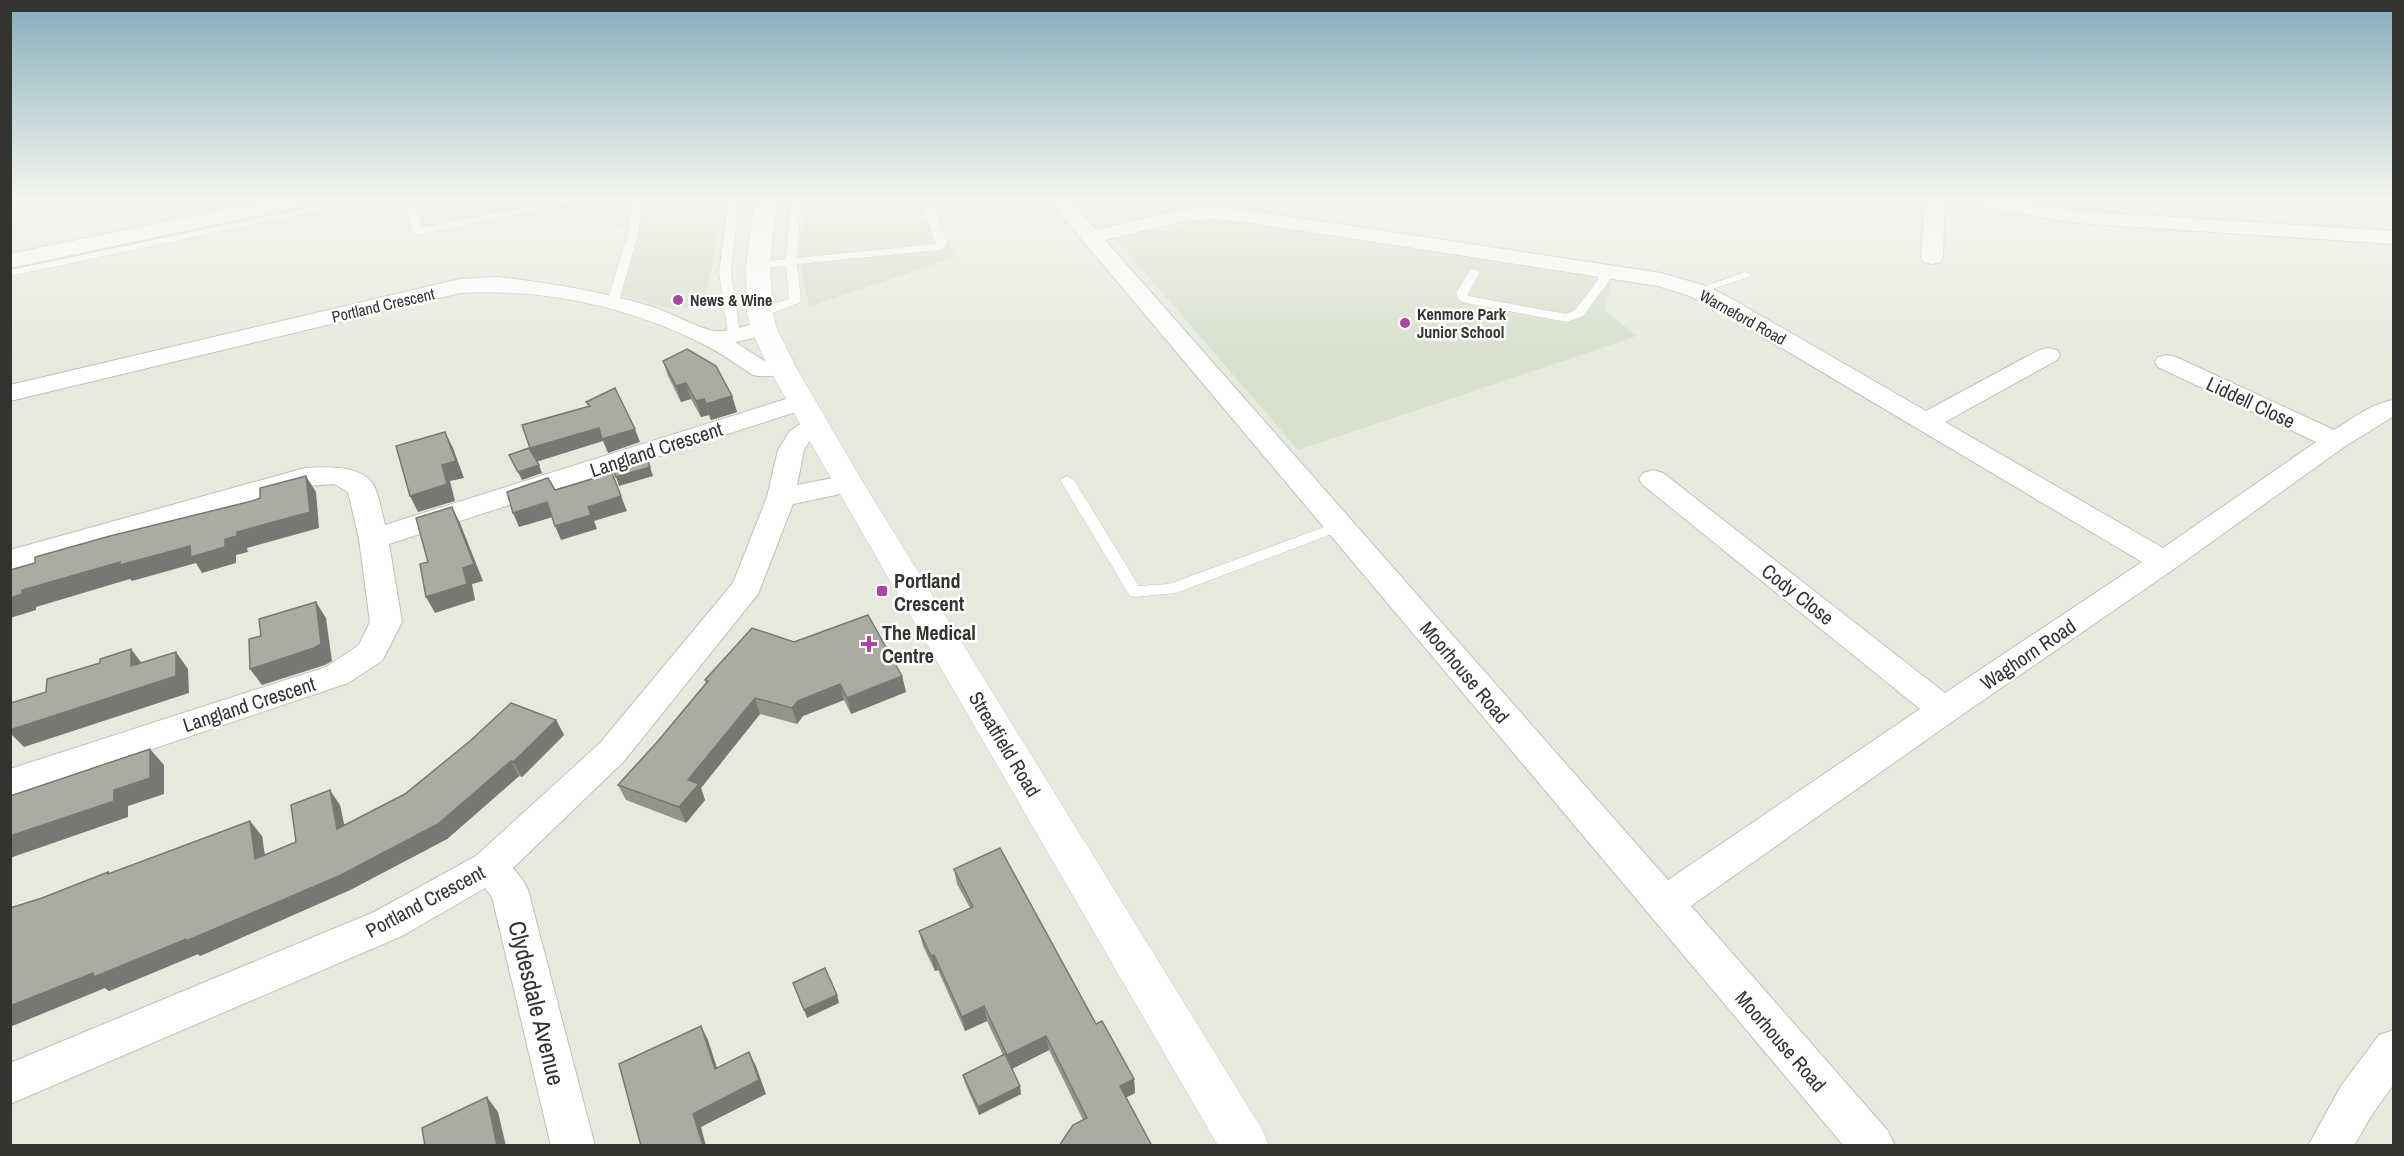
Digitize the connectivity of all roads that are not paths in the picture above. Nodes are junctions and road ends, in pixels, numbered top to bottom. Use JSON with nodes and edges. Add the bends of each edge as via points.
{"nodes":[{"id":1,"x":54,"y":252,"type":"edge"},
{"id":2,"x":95,"y":252,"type":"edge"},
{"id":3,"x":628,"y":252,"type":"edge"},
{"id":4,"x":727,"y":252,"type":"edge"},
{"id":5,"x":760,"y":252,"type":"edge"},
{"id":6,"x":792,"y":252,"type":"edge"},
{"id":7,"x":890,"y":252,"type":"edge"},
{"id":8,"x":1105,"y":252,"type":"edge"},
{"id":9,"x":1480,"y":252,"type":"edge"},
{"id":10,"x":1932,"y":252,"type":"edge"},
{"id":11,"x":1932,"y":257,"type":"dead end"},
{"id":12,"x":10,"y":261,"type":"edge"},
{"id":13,"x":791,"y":262,"type":"junction"},
{"id":14,"x":758,"y":265,"type":"junction"},
{"id":15,"x":1603,"y":271,"type":"junction"},
{"id":16,"x":1474,"y":272,"type":"dead end"},
{"id":17,"x":10,"y":273,"type":"edge"},
{"id":18,"x":1745,"y":275,"type":"dead end"},
{"id":19,"x":1698,"y":291,"type":"junction"},
{"id":20,"x":613,"y":302,"type":"junction"},
{"id":21,"x":743,"y":329,"type":"junction"},
{"id":22,"x":2048,"y":355,"type":"dead end"},
{"id":23,"x":2167,"y":362,"type":"dead end"},
{"id":24,"x":782,"y":367,"type":"junction"},
{"id":25,"x":10,"y":393,"type":"edge"},
{"id":26,"x":2394,"y":408,"type":"edge"},
{"id":27,"x":808,"y":414,"type":"junction"},
{"id":28,"x":1925,"y":422,"type":"junction"},
{"id":29,"x":2335,"y":441,"type":"junction"},
{"id":30,"x":1653,"y":479,"type":"dead end"},
{"id":31,"x":1067,"y":480,"type":"dead end"},
{"id":32,"x":849,"y":484,"type":"junction"},
{"id":33,"x":781,"y":497,"type":"junction"},
{"id":34,"x":1340,"y":526,"type":"junction"},
{"id":35,"x":374,"y":539,"type":"junction"},
{"id":36,"x":10,"y":560,"type":"edge"},
{"id":37,"x":2164,"y":562,"type":"junction"},
{"id":38,"x":1944,"y":710,"type":"junction"},
{"id":39,"x":10,"y":783,"type":"edge"},
{"id":40,"x":489,"y":867,"type":"junction"},
{"id":41,"x":1663,"y":904,"type":"junction"},
{"id":42,"x":2394,"y":1049,"type":"edge"},
{"id":43,"x":10,"y":1084,"type":"edge"},
{"id":44,"x":573,"y":1146,"type":"edge"},
{"id":45,"x":1245,"y":1146,"type":"edge"},
{"id":46,"x":1873,"y":1146,"type":"edge"},
{"id":47,"x":2330,"y":1146,"type":"edge"}],
"edges":[{"from":1,"to":12,"type":"street"},
{"from":2,"to":17,"type":"lane"},
{"from":3,"to":20,"type":"lane"},
{"from":4,"to":21,"type":"lane","via":[[725,272]]},
{"from":5,"to":14,"type":"street","name":"Streatfield Road"},
{"from":6,"to":13,"type":"lane"},
{"from":7,"to":13,"type":"lane"},
{"from":8,"to":34,"type":"street","name":"Moorhouse Road"},
{"from":9,"to":15,"type":"street","name":"Warneford Road"},
{"from":10,"to":11,"type":"street"},
{"from":13,"to":14,"type":"lane"},
{"from":13,"to":21,"type":"lane","via":[[795,301]]},
{"from":14,"to":21,"type":"street","name":"Streatfield Road"},
{"from":15,"to":16,"type":"lane","via":[[1604,280],[1579,313],[1567,318],[1463,298]]},
{"from":15,"to":19,"type":"street","name":"Warneford Road","via":[[1661,280]]},
{"from":18,"to":19,"type":"lane"},
{"from":19,"to":28,"type":"street","name":"Warneford Road"},
{"from":20,"to":21,"type":"street","name":"Portland Crescent","via":[[659,316]]},
{"from":20,"to":25,"type":"street","name":"Portland Crescent","via":[[498,284],[460,286]]},
{"from":21,"to":24,"type":"street","name":"Streatfield Road"},
{"from":21,"to":24,"type":"street","name":"Portland Crescent","via":[[762,370]]},
{"from":22,"to":28,"type":"street"},
{"from":23,"to":29,"type":"street","name":"Liddell Close"},
{"from":24,"to":27,"type":"street","name":"Streatfield Road"},
{"from":26,"to":29,"type":"street","name":"Waghorn Road"},
{"from":27,"to":32,"type":"street","name":"Streatfield Road"},
{"from":27,"to":33,"type":"street","name":"Portland Crescent","via":[[791,450]]},
{"from":27,"to":35,"type":"street","name":"Langland Crescent"},
{"from":28,"to":37,"type":"street","name":"Warneford Road"},
{"from":29,"to":37,"type":"street","name":"Waghorn Road"},
{"from":30,"to":38,"type":"street","name":"Cody Close"},
{"from":31,"to":34,"type":"lane","via":[[1135,592],[1171,589]]},
{"from":32,"to":33,"type":"street"},
{"from":32,"to":45,"type":"street","name":"Streatfield Road"},
{"from":33,"to":40,"type":"street","name":"Portland Crescent","via":[[747,587],[612,752]]},
{"from":34,"to":41,"type":"street","name":"Moorhouse Road"},
{"from":35,"to":36,"type":"street","name":"Langland Crescent","via":[[361,487],[339,475],[305,477]]},
{"from":35,"to":39,"type":"street","name":"Langland Crescent","via":[[386,622],[371,653],[337,675]]},
{"from":37,"to":38,"type":"street","name":"Waghorn Road"},
{"from":38,"to":41,"type":"street","name":"Waghorn Road"},
{"from":40,"to":43,"type":"street","name":"Portland Crescent","via":[[388,924]]},
{"from":40,"to":44,"type":"street","name":"Clydesdale Avenue","via":[[508,890]]},
{"from":41,"to":46,"type":"street","name":"Moorhouse Road"},
{"from":42,"to":47,"type":"street","via":[[2356,1101]]}]}
